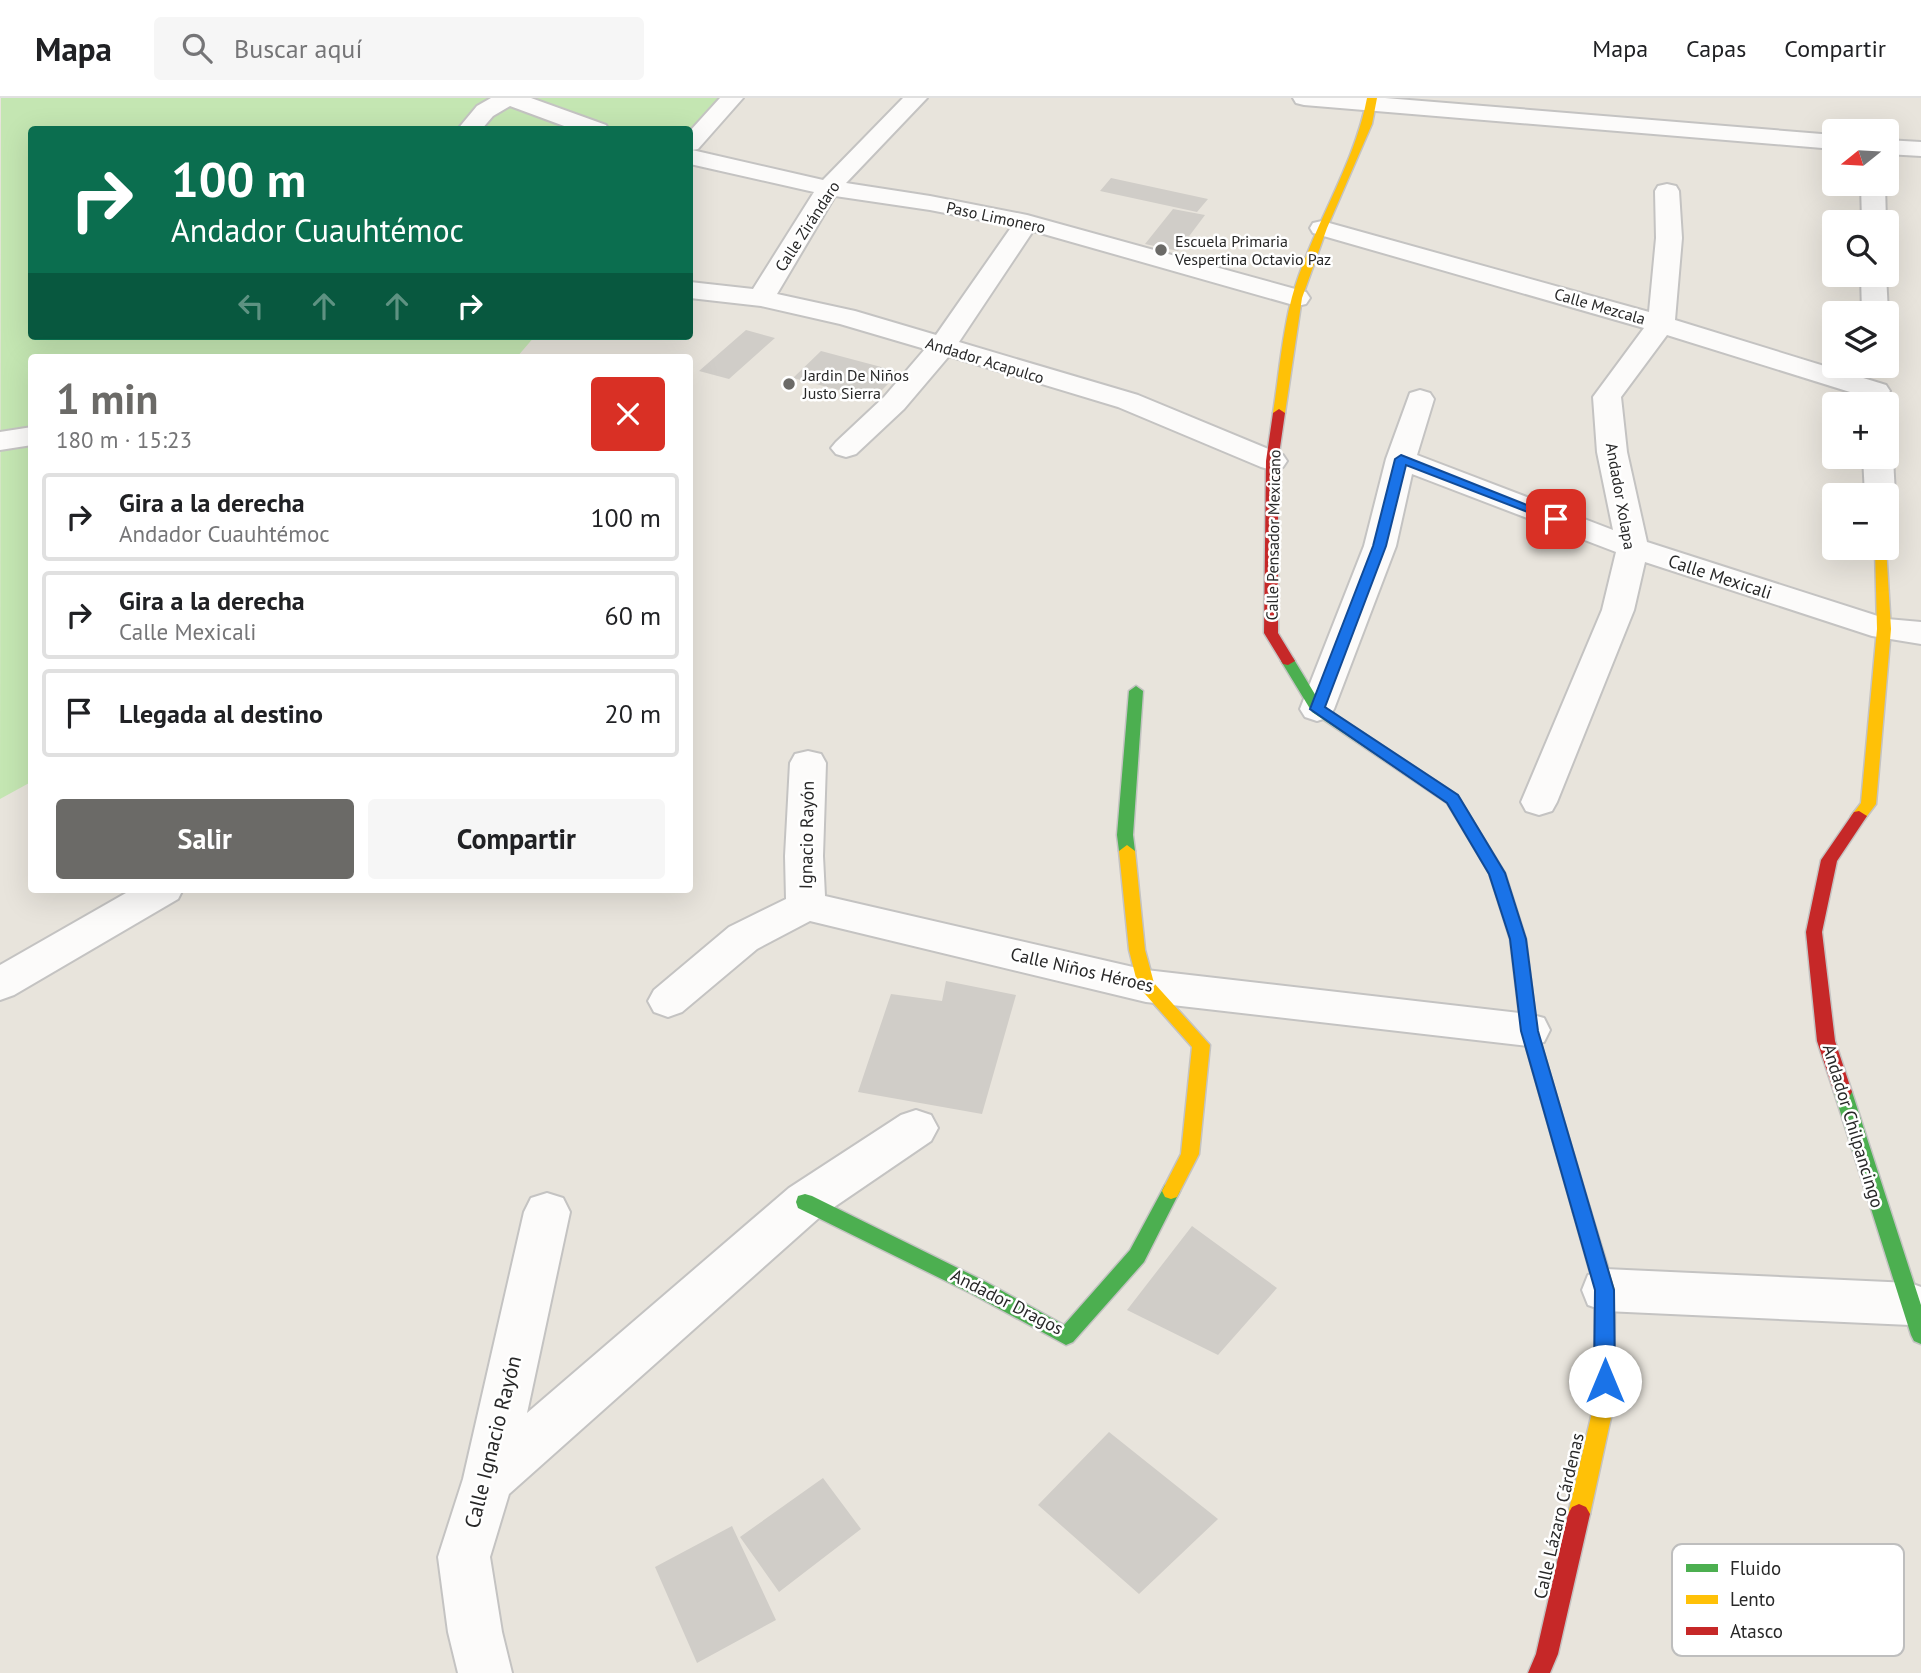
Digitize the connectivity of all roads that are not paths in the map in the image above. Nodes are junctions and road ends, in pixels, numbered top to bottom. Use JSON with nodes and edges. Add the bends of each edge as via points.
{"nodes":[{"id":1,"x":508,"y":98,"type":"edge"},
{"id":2,"x":732,"y":98,"type":"edge"},
{"id":3,"x":916,"y":98,"type":"edge"},
{"id":4,"x":1304,"y":98,"type":"edge"},
{"id":5,"x":1371,"y":101,"type":"edge"},
{"id":6,"x":472,"y":126,"type":"edge"},
{"id":7,"x":587,"y":126,"type":"edge"},
{"id":8,"x":693,"y":141,"type":"edge"},
{"id":9,"x":1822,"y":141,"type":"edge"},
{"id":10,"x":1899,"y":148,"type":"edge"},
{"id":11,"x":1921,"y":149,"type":"edge"},
{"id":12,"x":693,"y":158,"type":"edge"},
{"id":13,"x":828,"y":188,"type":"junction"},
{"id":14,"x":1667,"y":191,"type":"dead end"},
{"id":15,"x":1027,"y":222,"type":"junction"},
{"id":16,"x":1322,"y":228,"type":"junction"},
{"id":17,"x":693,"y":290,"type":"edge"},
{"id":18,"x":761,"y":298,"type":"junction"},
{"id":19,"x":1297,"y":298,"type":"junction"},
{"id":20,"x":1661,"y":324,"type":"junction"},
{"id":21,"x":942,"y":347,"type":"junction"},
{"id":22,"x":1876,"y":387,"type":"edge"},
{"id":23,"x":1420,"y":399,"type":"dead end"},
{"id":24,"x":28,"y":437,"type":"edge"},
{"id":25,"x":0,"y":441,"type":"edge"},
{"id":26,"x":846,"y":448,"type":"dead end"},
{"id":27,"x":1401,"y":459,"type":"junction"},
{"id":28,"x":1272,"y":461,"type":"junction"},
{"id":29,"x":1633,"y":548,"type":"junction"},
{"id":30,"x":1881,"y":560,"type":"edge"},
{"id":31,"x":1884,"y":629,"type":"junction"},
{"id":32,"x":1921,"y":633,"type":"edge"},
{"id":33,"x":1136,"y":691,"type":"dead end"},
{"id":34,"x":1317,"y":709,"type":"junction"},
{"id":35,"x":808,"y":763,"type":"dead end"},
{"id":36,"x":1539,"y":802,"type":"dead end"},
{"id":37,"x":157,"y":893,"type":"edge"},
{"id":38,"x":806,"y":906,"type":"junction"},
{"id":39,"x":0,"y":984,"type":"edge"},
{"id":40,"x":1146,"y":986,"type":"junction"},
{"id":41,"x":668,"y":1001,"type":"dead end"},
{"id":42,"x":1529,"y":1031,"type":"junction"},
{"id":43,"x":916,"y":1128,"type":"dead end"},
{"id":44,"x":805,"y":1202,"type":"junction"},
{"id":45,"x":547,"y":1212,"type":"dead end"},
{"id":46,"x":1605,"y":1290,"type":"junction"},
{"id":47,"x":1915,"y":1319,"type":"edge"},
{"id":48,"x":488,"y":1479,"type":"junction"},
{"id":49,"x":485,"y":1673,"type":"edge"},
{"id":50,"x":1539,"y":1673,"type":"edge"}],
"edges":[{"from":1,"to":6,"type":"street","via":[[485,111]]},
{"from":1,"to":7,"type":"street"},
{"from":2,"to":8,"type":"street"},
{"from":3,"to":13,"type":"street","name":"Calle Zirándaro"},
{"from":4,"to":5,"type":"street"},
{"from":5,"to":9,"type":"street"},
{"from":5,"to":16,"type":"street","via":[[1367,124]]},
{"from":10,"to":11,"type":"street"},
{"from":12,"to":13,"type":"street","name":"Paso Limonero"},
{"from":13,"to":15,"type":"street","name":"Paso Limonero"},
{"from":13,"to":18,"type":"street","name":"Calle Zirándaro"},
{"from":14,"to":20,"type":"street","via":[[1669,238]]},
{"from":15,"to":19,"type":"street","name":"Paso Limonero"},
{"from":15,"to":21,"type":"street"},
{"from":16,"to":19,"type":"street","name":"Calle Pensador Mexicano"},
{"from":16,"to":20,"type":"street","name":"Calle Mezcala"},
{"from":17,"to":18,"type":"street","name":"Andador Acapulco"},
{"from":18,"to":21,"type":"street","name":"Andador Acapulco","via":[[846,317]]},
{"from":19,"to":28,"type":"street","name":"Calle Pensador Mexicano"},
{"from":20,"to":22,"type":"street","name":"Calle Mezcala"},
{"from":20,"to":29,"type":"street","name":"Andador Xolapa","via":[[1607,397],[1612,452]]},
{"from":21,"to":26,"type":"street","via":[[894,403]]},
{"from":21,"to":28,"type":"street","name":"Andador Acapulco","via":[[1128,401]]},
{"from":23,"to":27,"type":"street"},
{"from":24,"to":25,"type":"street"},
{"from":27,"to":29,"type":"street","name":"Calle Mexicali"},
{"from":27,"to":34,"type":"street","via":[[1380,546]]},
{"from":28,"to":34,"type":"street","name":"Calle Pensador Mexicano","via":[[1271,633]]},
{"from":29,"to":31,"type":"street","name":"Calle Mexicali"},
{"from":29,"to":36,"type":"street","name":"Andador Xolapa","via":[[1618,610]]},
{"from":30,"to":31,"type":"street","name":"Andador Chilpancingo"},
{"from":31,"to":32,"type":"street","name":"Calle Mexicali"},
{"from":31,"to":47,"type":"street","name":"Andador Chilpancingo","via":[[1868,804],[1829,860],[1814,932],[1826,1041]]},
{"from":33,"to":40,"type":"street","via":[[1125,835],[1137,950]]},
{"from":34,"to":42,"type":"street","name":"Calle Lázaro Cárdenas","via":[[1452,799],[1497,873],[1518,939]]},
{"from":35,"to":38,"type":"street","name":"Ignacio Rayón"},
{"from":37,"to":39,"type":"street"},
{"from":38,"to":40,"type":"street","name":"Calle Niños Héroes"},
{"from":38,"to":41,"type":"street","via":[[743,938]]},
{"from":40,"to":42,"type":"street","name":"Calle Niños Héroes"},
{"from":40,"to":44,"type":"street","name":"Andador Dragos","via":[[1201,1045],[1190,1154],[1137,1256],[1066,1336]]},
{"from":42,"to":46,"type":"street","name":"Calle Lázaro Cárdenas"},
{"from":43,"to":44,"type":"street"},
{"from":44,"to":48,"type":"street"},
{"from":45,"to":48,"type":"street","name":"Calle Ignacio Rayón"},
{"from":46,"to":47,"type":"street"},
{"from":46,"to":50,"type":"street","name":"Calle Lázaro Cárdenas","via":[[1604,1404]]},
{"from":48,"to":49,"type":"street","name":"Calle Ignacio Rayón","via":[[464,1557]]}]}
